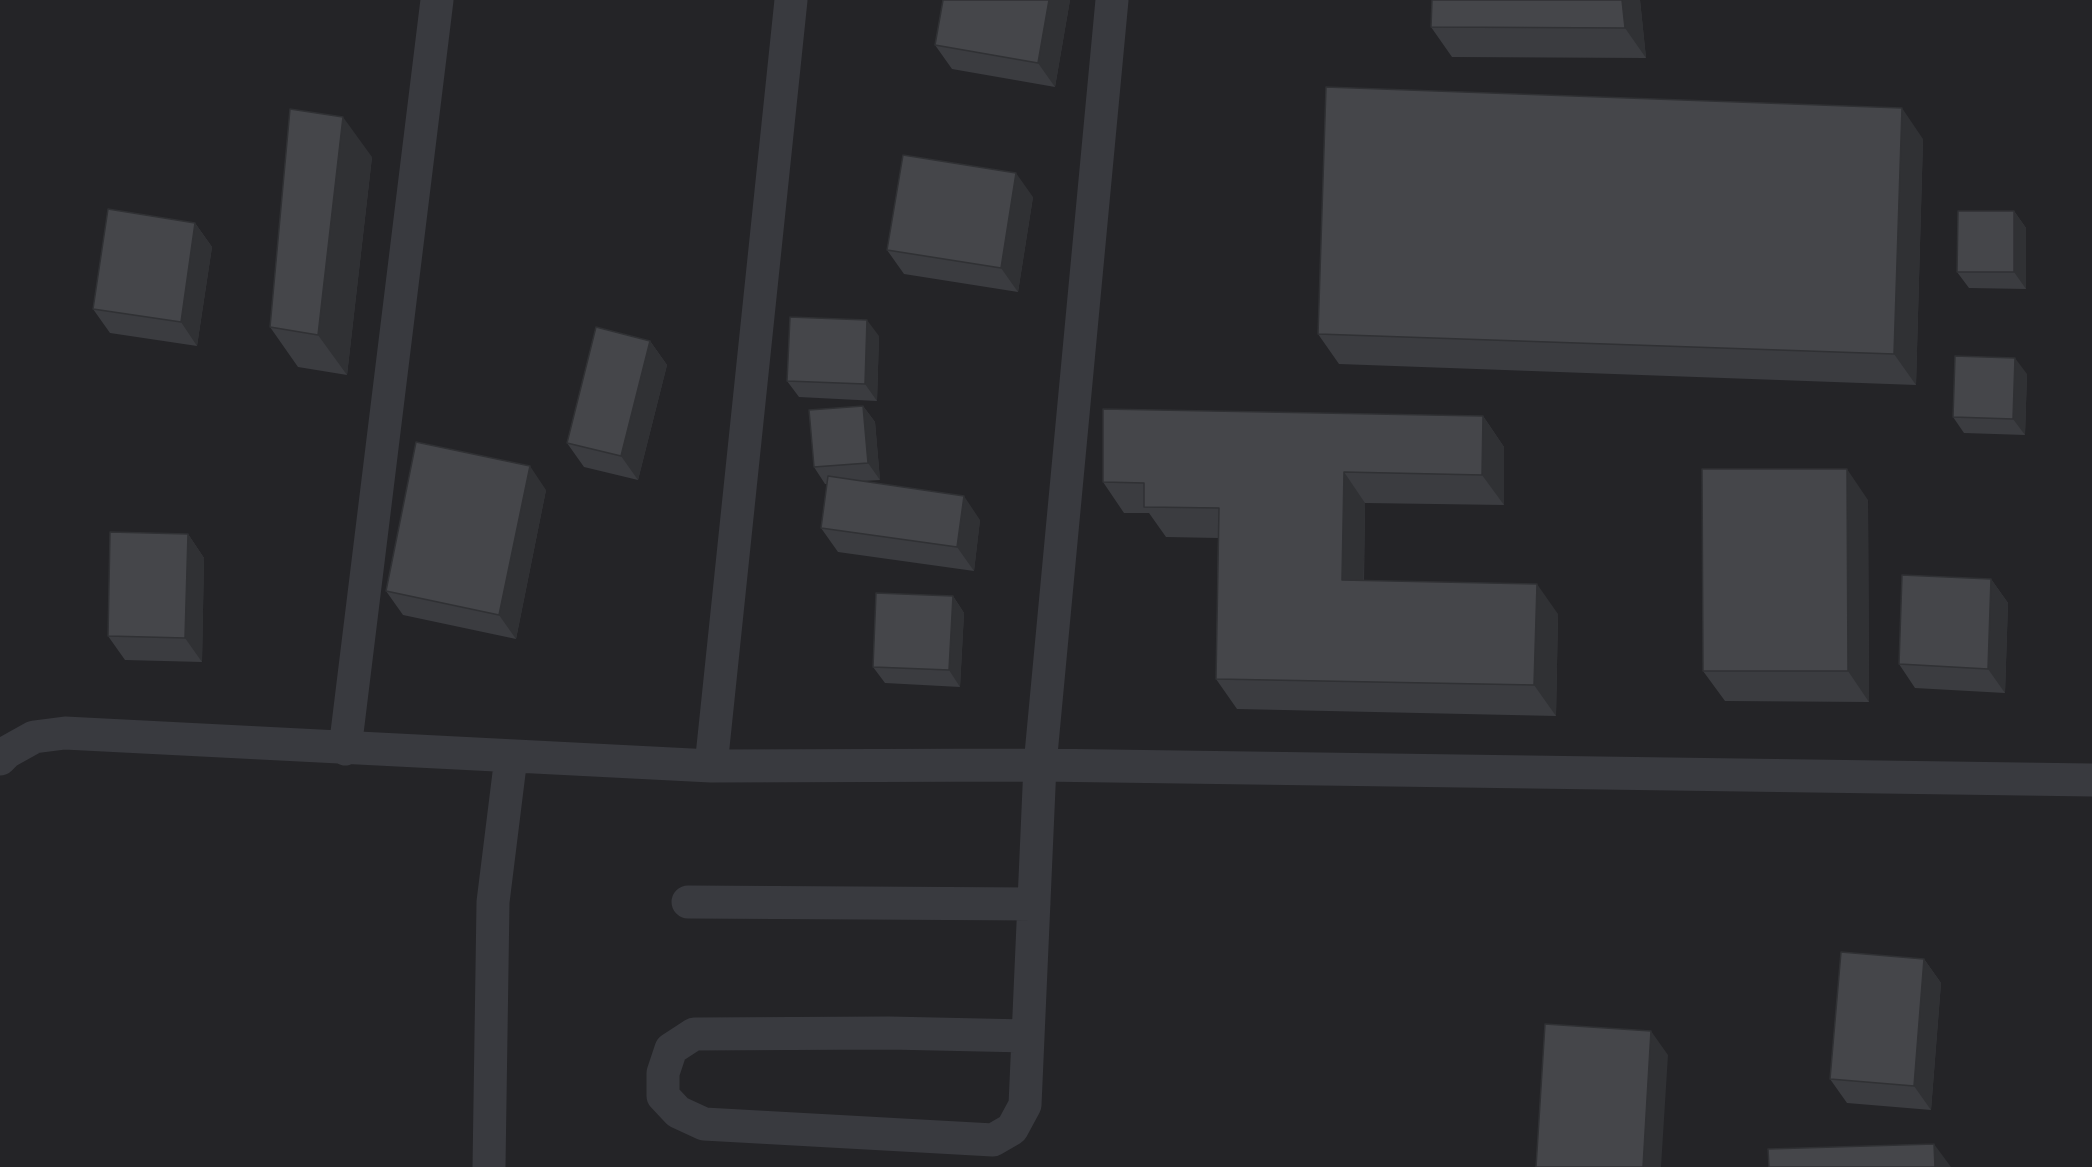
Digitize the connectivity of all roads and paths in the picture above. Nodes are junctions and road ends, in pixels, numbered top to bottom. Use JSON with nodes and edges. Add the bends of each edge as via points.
{"nodes":[{"id":1,"x":436,"y":0,"type":"edge"},
{"id":2,"x":791,"y":0,"type":"edge"},
{"id":3,"x":1112,"y":0,"type":"edge"},
{"id":4,"x":345,"y":749,"type":"junction"},
{"id":5,"x":511,"y":757,"type":"junction"},
{"id":6,"x":0,"y":759,"type":"edge"},
{"id":7,"x":1040,"y":765,"type":"junction"},
{"id":8,"x":711,"y":766,"type":"junction"},
{"id":9,"x":2092,"y":780,"type":"edge"},
{"id":10,"x":688,"y":902,"type":"dead end"},
{"id":11,"x":1034,"y":904,"type":"junction"},
{"id":12,"x":1027,"y":1036,"type":"junction"},
{"id":13,"x":489,"y":1167,"type":"edge"}],
"edges":[{"from":1,"to":4,"type":"lane"},
{"from":2,"to":8,"type":"lane"},
{"from":3,"to":7,"type":"lane"},
{"from":4,"to":5,"type":"lane"},
{"from":4,"to":6,"type":"lane","via":[[65,733],[34,737]]},
{"from":5,"to":8,"type":"lane"},
{"from":5,"to":13,"type":"lane","via":[[493,902]]},
{"from":7,"to":8,"type":"lane"},
{"from":7,"to":9,"type":"lane"},
{"from":7,"to":11,"type":"lane"},
{"from":10,"to":11,"type":"lane"},
{"from":11,"to":12,"type":"lane"},
{"from":12,"to":12,"type":"lane","via":[[694,1034],[671,1049],[663,1073],[663,1096],[678,1112],[704,1124],[993,1140],[1012,1129],[1024,1105]]}]}
